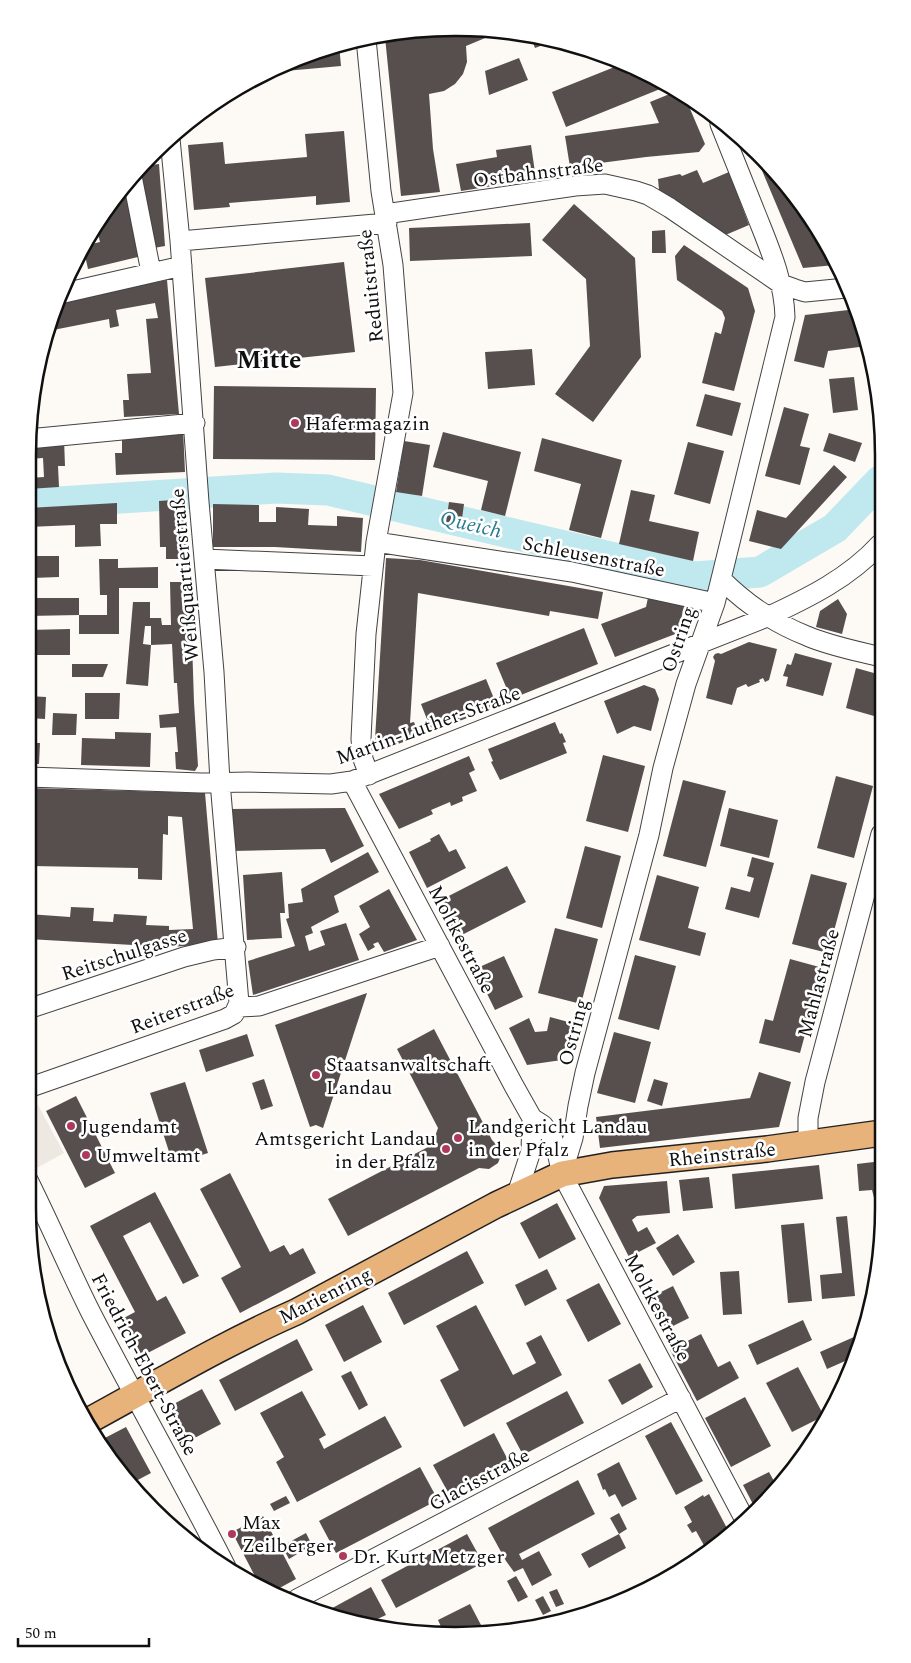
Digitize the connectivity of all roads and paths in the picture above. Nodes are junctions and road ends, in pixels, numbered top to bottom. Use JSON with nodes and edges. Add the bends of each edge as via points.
{"nodes":[{"id":1,"x":367,"y":46,"type":"edge"},
{"id":2,"x":724,"y":133,"type":"edge"},
{"id":3,"x":171,"y":148,"type":"edge"},
{"id":4,"x":134,"y":186,"type":"edge"},
{"id":5,"x":386,"y":219,"type":"junction"},
{"id":6,"x":180,"y":240,"type":"junction"},
{"id":7,"x":182,"y":266,"type":"junction"},
{"id":8,"x":150,"y":272,"type":"junction"},
{"id":9,"x":781,"y":284,"type":"junction"},
{"id":10,"x":840,"y":289,"type":"edge"},
{"id":11,"x":69,"y":292,"type":"edge"},
{"id":12,"x":194,"y":423,"type":"junction"},
{"id":13,"x":37,"y":438,"type":"edge"},
{"id":14,"x":377,"y":535,"type":"junction"},
{"id":15,"x":875,"y":548,"type":"edge"},
{"id":16,"x":204,"y":559,"type":"junction"},
{"id":17,"x":373,"y":566,"type":"junction"},
{"id":18,"x":718,"y":591,"type":"junction"},
{"id":19,"x":767,"y":617,"type":"junction"},
{"id":20,"x":701,"y":642,"type":"junction"},
{"id":21,"x":875,"y":655,"type":"edge"},
{"id":22,"x":36,"y":777,"type":"edge"},
{"id":23,"x":361,"y":778,"type":"junction"},
{"id":24,"x":220,"y":782,"type":"junction"},
{"id":25,"x":875,"y":857,"type":"edge"},
{"id":26,"x":440,"y":946,"type":"junction"},
{"id":27,"x":236,"y":947,"type":"junction"},
{"id":28,"x":36,"y":1006,"type":"edge"},
{"id":29,"x":238,"y":1007,"type":"junction"},
{"id":30,"x":36,"y":1085,"type":"edge"},
{"id":31,"x":532,"y":1118,"type":"junction"},
{"id":32,"x":875,"y":1134,"type":"edge"},
{"id":33,"x":808,"y":1144,"type":"junction"},
{"id":34,"x":562,"y":1174,"type":"junction"},
{"id":35,"x":517,"y":1194,"type":"junction"},
{"id":36,"x":36,"y":1196,"type":"edge"},
{"id":37,"x":135,"y":1395,"type":"junction"},
{"id":38,"x":681,"y":1398,"type":"junction"},
{"id":39,"x":93,"y":1418,"type":"edge"},
{"id":40,"x":742,"y":1514,"type":"edge"},
{"id":41,"x":219,"y":1553,"type":"edge"},
{"id":42,"x":301,"y":1597,"type":"edge"}],
"edges":[{"from":1,"to":5,"type":"street","name":"Reduitstraße"},
{"from":2,"to":9,"type":"street","name":"Ostring"},
{"from":3,"to":6,"type":"street","name":"Weißquartierstraße"},
{"from":4,"to":8,"type":"street"},
{"from":5,"to":6,"type":"street","name":"Ostbahnstraße"},
{"from":5,"to":9,"type":"street","name":"Ostbahnstraße","via":[[575,186],[605,184],[636,191],[659,201]]},
{"from":5,"to":14,"type":"street","name":"Reduitstraße","via":[[395,288],[402,393]]},
{"from":6,"to":7,"type":"street","name":"Weißquartierstraße"},
{"from":7,"to":8,"type":"street"},
{"from":7,"to":12,"type":"street","name":"Weißquartierstraße"},
{"from":8,"to":11,"type":"street"},
{"from":9,"to":10,"type":"street","name":"Ostbahnstraße","via":[[805,292]]},
{"from":9,"to":18,"type":"street","name":"Ostring","via":[[785,317]]},
{"from":12,"to":13,"type":"street"},
{"from":12,"to":16,"type":"street","name":"Weißquartierstraße"},
{"from":14,"to":17,"type":"street","name":"Moltkestraße"},
{"from":14,"to":18,"type":"street","name":"Schleusenstraße","via":[[572,572]]},
{"from":15,"to":19,"type":"street","name":"Martin-Luther-Straße","via":[[820,591]]},
{"from":16,"to":17,"type":"street"},
{"from":16,"to":24,"type":"street","name":"Weißquartierstraße"},
{"from":17,"to":23,"type":"street","name":"Moltkestraße","via":[[366,634]]},
{"from":18,"to":19,"type":"street","via":[[734,591]]},
{"from":18,"to":20,"type":"street","name":"Ostring"},
{"from":19,"to":20,"type":"street","name":"Martin-Luther-Straße"},
{"from":19,"to":21,"type":"street","via":[[809,637]]},
{"from":20,"to":23,"type":"street","name":"Martin-Luther-Straße"},
{"from":20,"to":34,"type":"street","name":"Ostring","via":[[686,684],[664,768]]},
{"from":22,"to":24,"type":"street","name":"Martin-Luther-Straße"},
{"from":23,"to":24,"type":"street","name":"Martin-Luther-Straße","via":[[330,784]]},
{"from":23,"to":26,"type":"street","name":"Moltkestraße"},
{"from":24,"to":27,"type":"street","name":"Weißquartierstraße"},
{"from":25,"to":33,"type":"street","name":"Mahlastraße","via":[[815,1082],[808,1118]]},
{"from":26,"to":29,"type":"street","name":"Reiterstraße","via":[[260,1006]]},
{"from":26,"to":31,"type":"street","name":"Moltkestraße"},
{"from":27,"to":28,"type":"street","name":"Reitschulgasse","via":[[184,957]]},
{"from":27,"to":29,"type":"street","name":"Weißquartierstraße","via":[[240,991]]},
{"from":29,"to":30,"type":"street","name":"Reiterstraße","via":[[225,1020]]},
{"from":31,"to":34,"type":"street","name":"Moltkestraße","via":[[543,1125],[552,1137]]},
{"from":31,"to":35,"type":"street","name":"Moltkestraße","via":[[531,1151]]},
{"from":32,"to":33,"type":"main road","name":"Rheinstraße"},
{"from":33,"to":34,"type":"main road","name":"Rheinstraße","via":[[612,1165]]},
{"from":34,"to":35,"type":"main road","name":"Marienring"},
{"from":34,"to":38,"type":"street","name":"Moltkestraße"},
{"from":35,"to":37,"type":"main road","name":"Marienring"},
{"from":36,"to":37,"type":"street","name":"Friedrich-Ebert-Straße","via":[[90,1311]]},
{"from":37,"to":39,"type":"main road","name":"Marienring"},
{"from":37,"to":41,"type":"street","name":"Friedrich-Ebert-Straße"},
{"from":38,"to":40,"type":"street","name":"Moltkestraße"},
{"from":38,"to":42,"type":"street","name":"Glacisstraße"}]}
